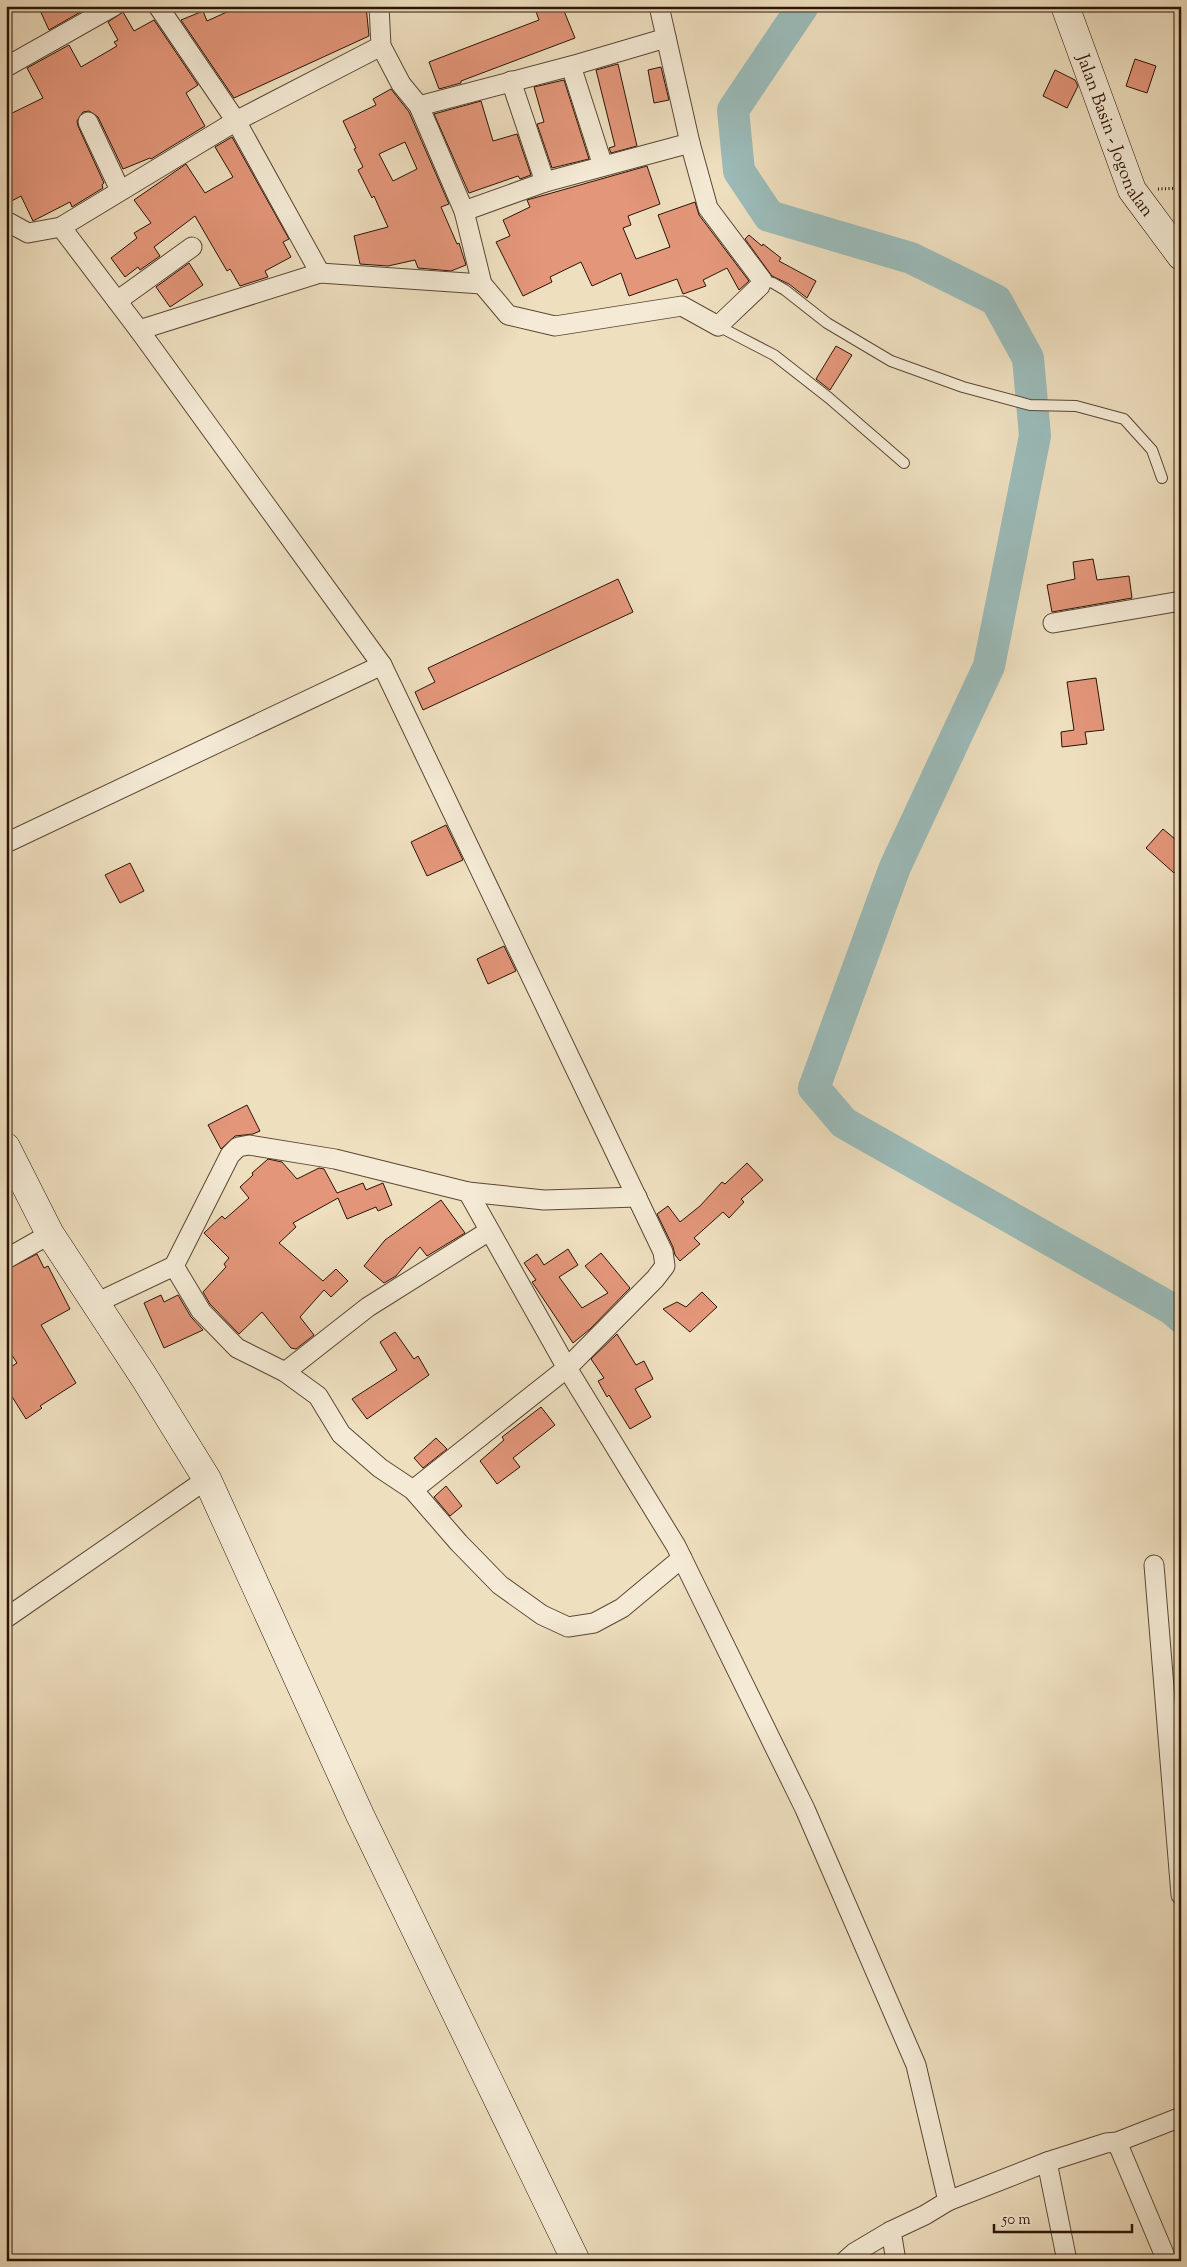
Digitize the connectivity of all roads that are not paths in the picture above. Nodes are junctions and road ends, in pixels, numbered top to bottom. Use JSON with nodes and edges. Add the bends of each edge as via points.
{"nodes":[{"id":1,"x":114,"y":6,"type":"edge"},
{"id":2,"x":158,"y":6,"type":"edge"},
{"id":3,"x":379,"y":6,"type":"edge"},
{"id":4,"x":659,"y":6,"type":"edge"},
{"id":5,"x":1065,"y":6,"type":"edge"},
{"id":6,"x":666,"y":38,"type":"junction"},
{"id":7,"x":381,"y":46,"type":"junction"},
{"id":8,"x":571,"y":66,"type":"junction"},
{"id":9,"x":6,"y":67,"type":"edge"},
{"id":10,"x":511,"y":81,"type":"junction"},
{"id":11,"x":419,"y":106,"type":"junction"},
{"id":12,"x":236,"y":121,"type":"junction"},
{"id":13,"x":88,"y":122,"type":"dead end"},
{"id":14,"x":690,"y":143,"type":"junction"},
{"id":15,"x":604,"y":166,"type":"junction"},
{"id":16,"x":545,"y":182,"type":"junction"},
{"id":17,"x":120,"y":190,"type":"junction"},
{"id":18,"x":464,"y":211,"type":"junction"},
{"id":19,"x":6,"y":221,"type":"edge"},
{"id":20,"x":60,"y":228,"type":"junction"},
{"id":21,"x":192,"y":247,"type":"dead end"},
{"id":22,"x":1181,"y":256,"type":"edge"},
{"id":23,"x":320,"y":273,"type":"junction"},
{"id":24,"x":762,"y":280,"type":"junction"},
{"id":25,"x":482,"y":284,"type":"junction"},
{"id":26,"x":117,"y":301,"type":"junction"},
{"id":27,"x":718,"y":326,"type":"junction"},
{"id":28,"x":139,"y":330,"type":"junction"},
{"id":29,"x":904,"y":463,"type":"dead end"},
{"id":30,"x":1162,"y":478,"type":"dead end"},
{"id":31,"x":1181,"y":601,"type":"edge"},
{"id":32,"x":1053,"y":623,"type":"dead end"},
{"id":33,"x":382,"y":665,"type":"junction"},
{"id":34,"x":6,"y":843,"type":"edge"},
{"id":35,"x":6,"y":1148,"type":"edge"},
{"id":36,"x":468,"y":1192,"type":"junction"},
{"id":37,"x":637,"y":1197,"type":"junction"},
{"id":38,"x":490,"y":1231,"type":"junction"},
{"id":39,"x":50,"y":1234,"type":"junction"},
{"id":40,"x":6,"y":1259,"type":"edge"},
{"id":41,"x":174,"y":1266,"type":"junction"},
{"id":42,"x":96,"y":1303,"type":"junction"},
{"id":43,"x":568,"y":1368,"type":"junction"},
{"id":44,"x":285,"y":1372,"type":"junction"},
{"id":45,"x":207,"y":1479,"type":"junction"},
{"id":46,"x":413,"y":1490,"type":"junction"},
{"id":47,"x":682,"y":1558,"type":"junction"},
{"id":48,"x":1154,"y":1565,"type":"dead end"},
{"id":49,"x":6,"y":1618,"type":"edge"},
{"id":50,"x":1181,"y":1894,"type":"edge"},
{"id":51,"x":1181,"y":2117,"type":"edge"},
{"id":52,"x":1105,"y":2144,"type":"junction"},
{"id":53,"x":1047,"y":2162,"type":"junction"},
{"id":54,"x":948,"y":2201,"type":"junction"},
{"id":55,"x":891,"y":2230,"type":"junction"},
{"id":56,"x":576,"y":2261,"type":"edge"},
{"id":57,"x":845,"y":2261,"type":"edge"},
{"id":58,"x":896,"y":2261,"type":"edge"},
{"id":59,"x":1067,"y":2261,"type":"edge"},
{"id":60,"x":1167,"y":2261,"type":"edge"}],
"edges":[{"from":1,"to":9,"type":"street"},
{"from":2,"to":12,"type":"street"},
{"from":3,"to":7,"type":"street"},
{"from":4,"to":6,"type":"street"},
{"from":5,"to":22,"type":"street","name":"Jalan Basin - Jogonalan","via":[[1132,190]]},
{"from":6,"to":8,"type":"street"},
{"from":6,"to":14,"type":"street"},
{"from":7,"to":11,"type":"street","via":[[401,84]]},
{"from":7,"to":12,"type":"street"},
{"from":8,"to":10,"type":"street"},
{"from":8,"to":15,"type":"street"},
{"from":10,"to":11,"type":"street"},
{"from":10,"to":16,"type":"street"},
{"from":11,"to":18,"type":"street"},
{"from":12,"to":17,"type":"street"},
{"from":12,"to":23,"type":"street"},
{"from":13,"to":17,"type":"street"},
{"from":14,"to":15,"type":"street"},
{"from":14,"to":24,"type":"street","via":[[708,208]]},
{"from":15,"to":16,"type":"street"},
{"from":16,"to":18,"type":"street"},
{"from":17,"to":20,"type":"street"},
{"from":18,"to":25,"type":"street"},
{"from":19,"to":20,"type":"street","via":[[28,233]]},
{"from":20,"to":26,"type":"street"},
{"from":21,"to":26,"type":"street"},
{"from":23,"to":25,"type":"street"},
{"from":23,"to":28,"type":"street"},
{"from":24,"to":27,"type":"street","via":[[760,286]]},
{"from":24,"to":30,"type":"lane","via":[[785,290],[827,323],[891,360],[963,387],[1030,405],[1076,406],[1124,418],[1152,450]]},
{"from":25,"to":27,"type":"street","via":[[508,315],[554,326],[682,306]]},
{"from":26,"to":28,"type":"street"},
{"from":27,"to":29,"type":"lane","via":[[774,355]]},
{"from":28,"to":33,"type":"street"},
{"from":31,"to":32,"type":"street"},
{"from":33,"to":34,"type":"street"},
{"from":33,"to":37,"type":"street"},
{"from":35,"to":39,"type":"street"},
{"from":36,"to":37,"type":"street","via":[[544,1200]]},
{"from":36,"to":38,"type":"street"},
{"from":36,"to":41,"type":"street","via":[[335,1159],[238,1146],[230,1155]]},
{"from":37,"to":43,"type":"street","via":[[663,1252],[665,1266]]},
{"from":38,"to":43,"type":"street"},
{"from":38,"to":44,"type":"street","via":[[368,1307]]},
{"from":39,"to":40,"type":"street"},
{"from":39,"to":42,"type":"street"},
{"from":41,"to":42,"type":"street"},
{"from":41,"to":44,"type":"street","via":[[201,1311],[237,1348]]},
{"from":42,"to":45,"type":"street"},
{"from":43,"to":46,"type":"street"},
{"from":43,"to":47,"type":"street"},
{"from":44,"to":46,"type":"street","via":[[318,1396],[340,1434],[380,1468]]},
{"from":45,"to":49,"type":"street"},
{"from":45,"to":56,"type":"street","via":[[360,1815]]},
{"from":46,"to":47,"type":"street","via":[[500,1585],[542,1615],[568,1627],[594,1623],[622,1608]]},
{"from":47,"to":54,"type":"street","via":[[805,1809],[916,2065]]},
{"from":48,"to":50,"type":"street"},
{"from":51,"to":52,"type":"street"},
{"from":52,"to":53,"type":"street"},
{"from":52,"to":60,"type":"street"},
{"from":53,"to":54,"type":"street"},
{"from":53,"to":59,"type":"street"},
{"from":54,"to":55,"type":"street"},
{"from":55,"to":57,"type":"street"},
{"from":55,"to":58,"type":"street"}]}
